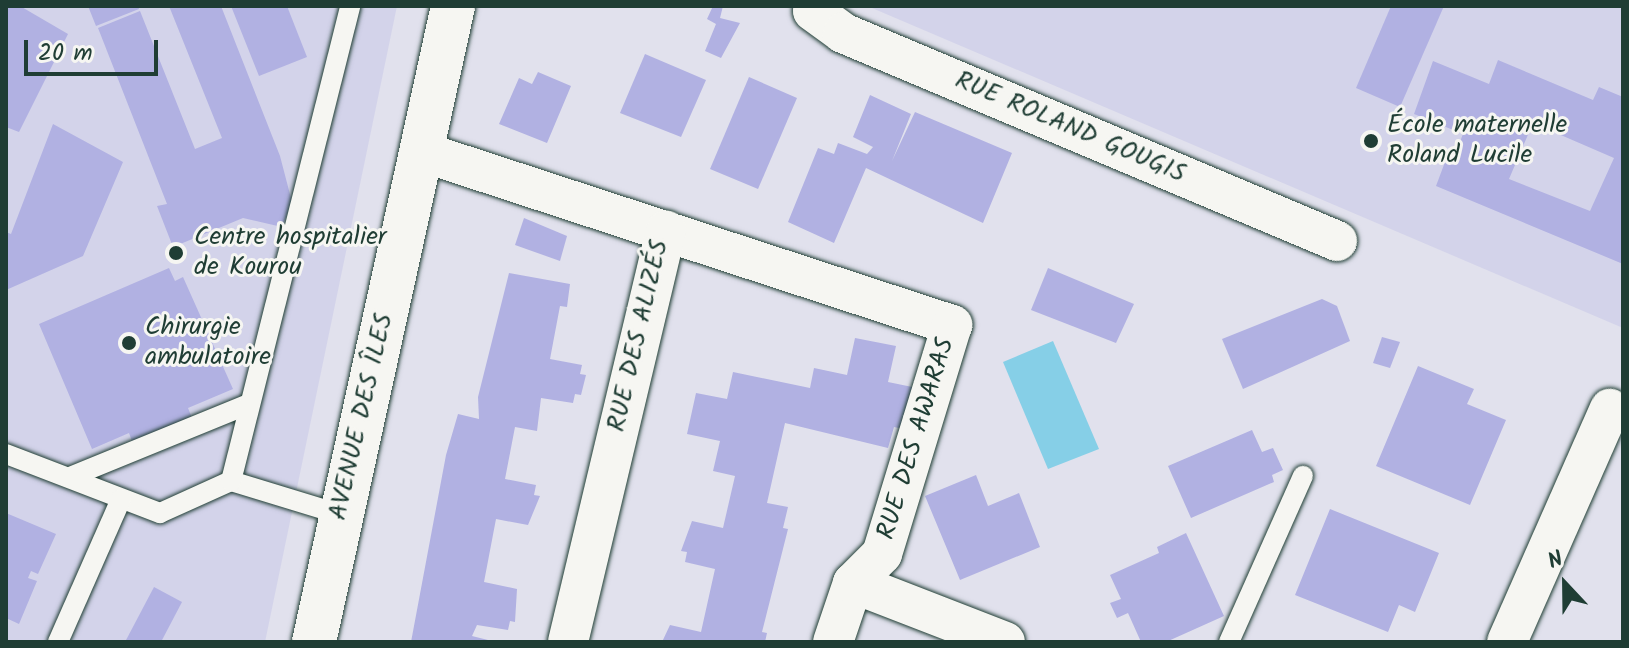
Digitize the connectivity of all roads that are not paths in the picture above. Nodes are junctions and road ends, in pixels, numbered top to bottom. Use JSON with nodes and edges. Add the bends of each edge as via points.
{"nodes":[{"id":1,"x":350,"y":6,"type":"edge"},
{"id":2,"x":453,"y":6,"type":"edge"},
{"id":3,"x":817,"y":6,"type":"edge"},
{"id":4,"x":423,"y":152,"type":"junction"},
{"id":5,"x":666,"y":231,"type":"junction"},
{"id":6,"x":1337,"y":241,"type":"dead end"},
{"id":7,"x":249,"y":404,"type":"junction"},
{"id":8,"x":1610,"y":409,"type":"dead end"},
{"id":9,"x":6,"y":454,"type":"edge"},
{"id":10,"x":1303,"y":476,"type":"dead end"},
{"id":11,"x":70,"y":477,"type":"junction"},
{"id":12,"x":231,"y":481,"type":"junction"},
{"id":13,"x":121,"y":499,"type":"junction"},
{"id":14,"x":339,"y":514,"type":"junction"},
{"id":15,"x":853,"y":583,"type":"junction"},
{"id":16,"x":58,"y":642,"type":"edge"},
{"id":17,"x":314,"y":642,"type":"edge"},
{"id":18,"x":568,"y":642,"type":"edge"},
{"id":19,"x":833,"y":642,"type":"edge"},
{"id":20,"x":1005,"y":642,"type":"edge"},
{"id":21,"x":1229,"y":642,"type":"edge"},
{"id":22,"x":1507,"y":642,"type":"edge"}],
"edges":[{"from":1,"to":7,"type":"lane"},
{"from":2,"to":4,"type":"main road","name":"AVENUE DES ÎLES"},
{"from":3,"to":6,"type":"street","name":"RUE ROLAND GOUGIS","via":[[813,11],[843,33]]},
{"from":4,"to":5,"type":"street","name":"RUE DES ALIZÉS"},
{"from":4,"to":14,"type":"main road","name":"AVENUE DES ÎLES"},
{"from":5,"to":15,"type":"street","name":"RUE DES AWARAS","via":[[952,325],[882,554]]},
{"from":5,"to":18,"type":"street","name":"RUE DES ALIZÉS"},
{"from":7,"to":11,"type":"lane"},
{"from":7,"to":12,"type":"lane"},
{"from":8,"to":22,"type":"street"},
{"from":9,"to":11,"type":"lane"},
{"from":10,"to":21,"type":"lane"},
{"from":11,"to":13,"type":"lane"},
{"from":12,"to":13,"type":"lane","via":[[160,513]]},
{"from":12,"to":14,"type":"lane"},
{"from":13,"to":16,"type":"lane"},
{"from":14,"to":17,"type":"main road","name":"AVENUE DES ÎLES"},
{"from":15,"to":19,"type":"street"},
{"from":15,"to":20,"type":"street"}]}
